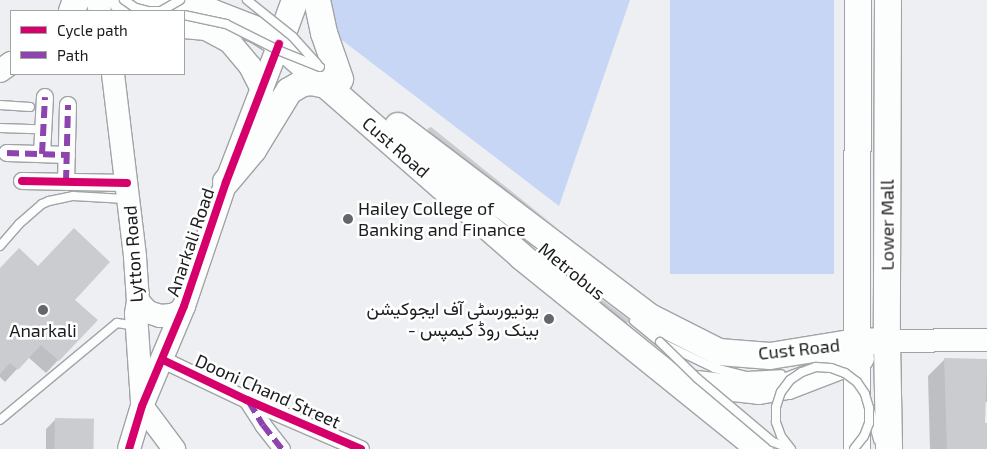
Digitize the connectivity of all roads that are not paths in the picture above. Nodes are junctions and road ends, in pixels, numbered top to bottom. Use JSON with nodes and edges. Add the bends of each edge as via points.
{"nodes":[{"id":1,"x":122,"y":0,"type":"edge"},
{"id":2,"x":213,"y":0,"type":"edge"},
{"id":3,"x":225,"y":0,"type":"edge"},
{"id":4,"x":247,"y":0,"type":"edge"},
{"id":5,"x":295,"y":0,"type":"edge"},
{"id":6,"x":317,"y":0,"type":"edge"},
{"id":7,"x":858,"y":0,"type":"edge"},
{"id":8,"x":888,"y":0,"type":"edge"},
{"id":9,"x":145,"y":10,"type":"edge"},
{"id":10,"x":166,"y":10,"type":"edge"},
{"id":11,"x":181,"y":10,"type":"edge"},
{"id":12,"x":185,"y":13,"type":"edge"},
{"id":13,"x":185,"y":14,"type":"edge"},
{"id":14,"x":185,"y":17,"type":"edge"},
{"id":15,"x":281,"y":37,"type":"junction"},
{"id":16,"x":115,"y":76,"type":"edge"},
{"id":17,"x":332,"y":79,"type":"junction"},
{"id":18,"x":262,"y":90,"type":"junction"},
{"id":19,"x":44,"y":97,"type":"dead end"},
{"id":20,"x":0,"y":105,"type":"edge"},
{"id":21,"x":68,"y":105,"type":"dead end"},
{"id":22,"x":30,"y":107,"type":"dead end"},
{"id":23,"x":388,"y":122,"type":"dead end"},
{"id":24,"x":0,"y":128,"type":"edge"},
{"id":25,"x":37,"y":129,"type":"dead end"},
{"id":26,"x":7,"y":153,"type":"dead end"},
{"id":27,"x":42,"y":154,"type":"junction"},
{"id":28,"x":66,"y":155,"type":"junction"},
{"id":29,"x":22,"y":181,"type":"dead end"},
{"id":30,"x":66,"y":182,"type":"junction"},
{"id":31,"x":226,"y":182,"type":"junction"},
{"id":32,"x":128,"y":191,"type":"junction"},
{"id":33,"x":540,"y":245,"type":"dead end"},
{"id":34,"x":0,"y":246,"type":"edge"},
{"id":35,"x":138,"y":301,"type":"junction"},
{"id":36,"x":184,"y":306,"type":"junction"},
{"id":37,"x":630,"y":318,"type":"dead end"},
{"id":38,"x":136,"y":326,"type":"junction"},
{"id":39,"x":987,"y":340,"type":"edge"},
{"id":40,"x":886,"y":341,"type":"junction"},
{"id":41,"x":660,"y":342,"type":"junction"},
{"id":42,"x":856,"y":351,"type":"junction"},
{"id":43,"x":164,"y":360,"type":"junction"},
{"id":44,"x":802,"y":372,"type":"junction"},
{"id":45,"x":676,"y":381,"type":"junction"},
{"id":46,"x":247,"y":400,"type":"junction"},
{"id":47,"x":142,"y":406,"type":"junction"},
{"id":48,"x":869,"y":408,"type":"junction"},
{"id":49,"x":0,"y":420,"type":"edge"},
{"id":50,"x":129,"y":449,"type":"edge"},
{"id":51,"x":174,"y":449,"type":"edge"},
{"id":52,"x":282,"y":449,"type":"edge"},
{"id":53,"x":361,"y":449,"type":"edge"},
{"id":54,"x":760,"y":449,"type":"edge"},
{"id":55,"x":790,"y":449,"type":"edge"},
{"id":56,"x":855,"y":449,"type":"edge"},
{"id":57,"x":880,"y":449,"type":"edge"},
{"id":58,"x":889,"y":449,"type":"edge"}],
"edges":[{"from":1,"to":9,"type":"lane","bridge":true},
{"from":1,"to":10,"type":"main road","name":"Cust Road"},
{"from":2,"to":11,"type":"main road"},
{"from":3,"to":15,"type":"main road","name":"Cust Road"},
{"from":4,"to":17,"type":"lane","bridge":true,"via":[[293,37]]},
{"from":5,"to":15,"type":"main road"},
{"from":6,"to":17,"type":"main road"},
{"from":7,"to":42,"type":"main road","name":"Lower Mall"},
{"from":8,"to":40,"type":"main road","name":"Lower Mall"},
{"from":12,"to":15,"type":"main road","name":"Cust Road","via":[[231,18]]},
{"from":13,"to":17,"type":"lane","bridge":true,"via":[[226,24]]},
{"from":14,"to":18,"type":"street","via":[[229,41],[240,51]]},
{"from":15,"to":17,"type":"main road","name":"Cust Road"},
{"from":15,"to":18,"type":"street","name":"Anarkali Road"},
{"from":16,"to":32,"type":"street","name":"Lytton Road"},
{"from":17,"to":31,"type":"main road","via":[[304,83],[289,91],[253,150]]},
{"from":17,"to":42,"type":"main road","name":"Cust Road","via":[[650,317],[719,352],[770,356]]},
{"from":17,"to":45,"type":"main road","name":"Cust Road","via":[[522,257]]},
{"from":18,"to":31,"type":"street","name":"Anarkali Road"},
{"from":19,"to":27,"type":"street"},
{"from":20,"to":22,"type":"lane"},
{"from":21,"to":28,"type":"street"},
{"from":23,"to":33,"type":"lane","name":"Metrobus"},
{"from":24,"to":25,"type":"lane"},
{"from":26,"to":27,"type":"street"},
{"from":27,"to":28,"type":"street"},
{"from":28,"to":30,"type":"street"},
{"from":29,"to":30,"type":"street"},
{"from":30,"to":32,"type":"street"},
{"from":31,"to":36,"type":"street","name":"Anarkali Road"},
{"from":32,"to":34,"type":"lane","via":[[73,196],[42,204]]},
{"from":32,"to":35,"type":"street","name":"Lytton Road"},
{"from":35,"to":36,"type":"street","via":[[148,312],[160,316],[172,315]]},
{"from":35,"to":38,"type":"street","name":"Lytton Road"},
{"from":36,"to":43,"type":"street","name":"Anarkali Road"},
{"from":37,"to":41,"type":"lane"},
{"from":38,"to":47,"type":"street","name":"Lytton Road"},
{"from":38,"to":49,"type":"lane","via":[[116,323]]},
{"from":39,"to":40,"type":"street"},
{"from":40,"to":42,"type":"main road"},
{"from":40,"to":58,"type":"main road","name":"Lower Mall"},
{"from":41,"to":44,"type":"lane","bridge":true,"via":[[731,373],[760,376]]},
{"from":41,"to":55,"type":"lane","bridge":true,"via":[[773,442]]},
{"from":42,"to":45,"type":"main road","via":[[788,386],[759,390]]},
{"from":42,"to":56,"type":"main road","name":"Lower Mall"},
{"from":43,"to":46,"type":"street","name":"Dooni Chand Street"},
{"from":43,"to":47,"type":"street","name":"Anarkali Road"},
{"from":44,"to":48,"type":"lane","bridge":true,"via":[[831,368],[845,373],[857,382]]},
{"from":44,"to":55,"type":"lane","bridge":true,"via":[[780,392],[776,406],[778,429]]},
{"from":45,"to":54,"type":"main road","name":"Cust Road"},
{"from":46,"to":52,"type":"street","via":[[262,426]]},
{"from":46,"to":53,"type":"street","name":"Dooni Chand Street"},
{"from":47,"to":50,"type":"street","name":"Anarkali Road"},
{"from":47,"to":51,"type":"street"},
{"from":48,"to":56,"type":"lane","bridge":true,"via":[[869,423]]},
{"from":48,"to":57,"type":"lane","bridge":true}]}
